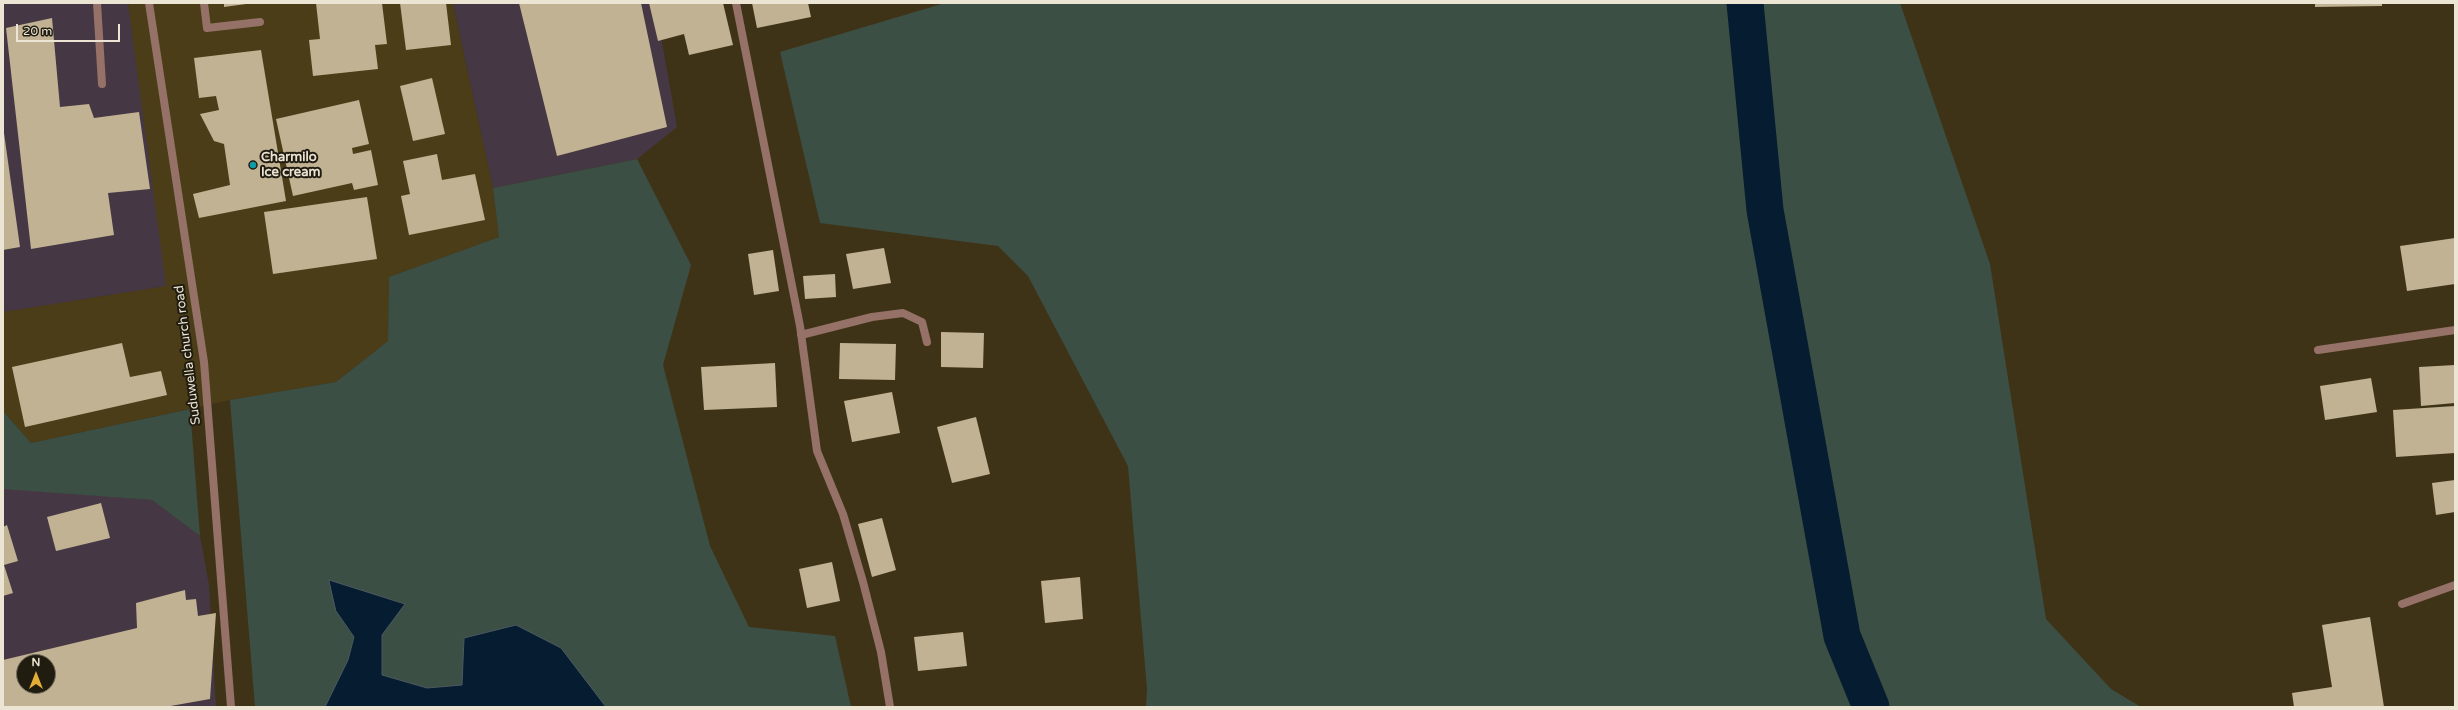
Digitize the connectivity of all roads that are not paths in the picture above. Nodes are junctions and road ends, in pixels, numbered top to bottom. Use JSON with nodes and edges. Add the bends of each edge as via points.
{"nodes":[{"id":1,"x":97,"y":3,"type":"edge"},
{"id":2,"x":149,"y":3,"type":"edge"},
{"id":3,"x":204,"y":3,"type":"edge"},
{"id":4,"x":736,"y":3,"type":"edge"},
{"id":5,"x":260,"y":22,"type":"dead end"},
{"id":6,"x":102,"y":84,"type":"dead end"},
{"id":7,"x":2455,"y":330,"type":"edge"},
{"id":8,"x":801,"y":335,"type":"junction"},
{"id":9,"x":927,"y":342,"type":"dead end"},
{"id":10,"x":2318,"y":350,"type":"dead end"},
{"id":11,"x":2455,"y":585,"type":"edge"},
{"id":12,"x":2402,"y":604,"type":"dead end"},
{"id":13,"x":231,"y":707,"type":"edge"},
{"id":14,"x":890,"y":707,"type":"edge"}],
"edges":[{"from":1,"to":6,"type":"street"},
{"from":2,"to":13,"type":"street","name":"Suduwella church road","via":[[204,362]]},
{"from":3,"to":5,"type":"street","via":[[207,28]]},
{"from":4,"to":8,"type":"street","via":[[782,227]]},
{"from":7,"to":10,"type":"street"},
{"from":8,"to":9,"type":"street","via":[[872,317],[903,313],[922,322]]},
{"from":8,"to":14,"type":"street","via":[[817,451],[843,514],[863,582],[881,652]]},
{"from":11,"to":12,"type":"street"}]}
